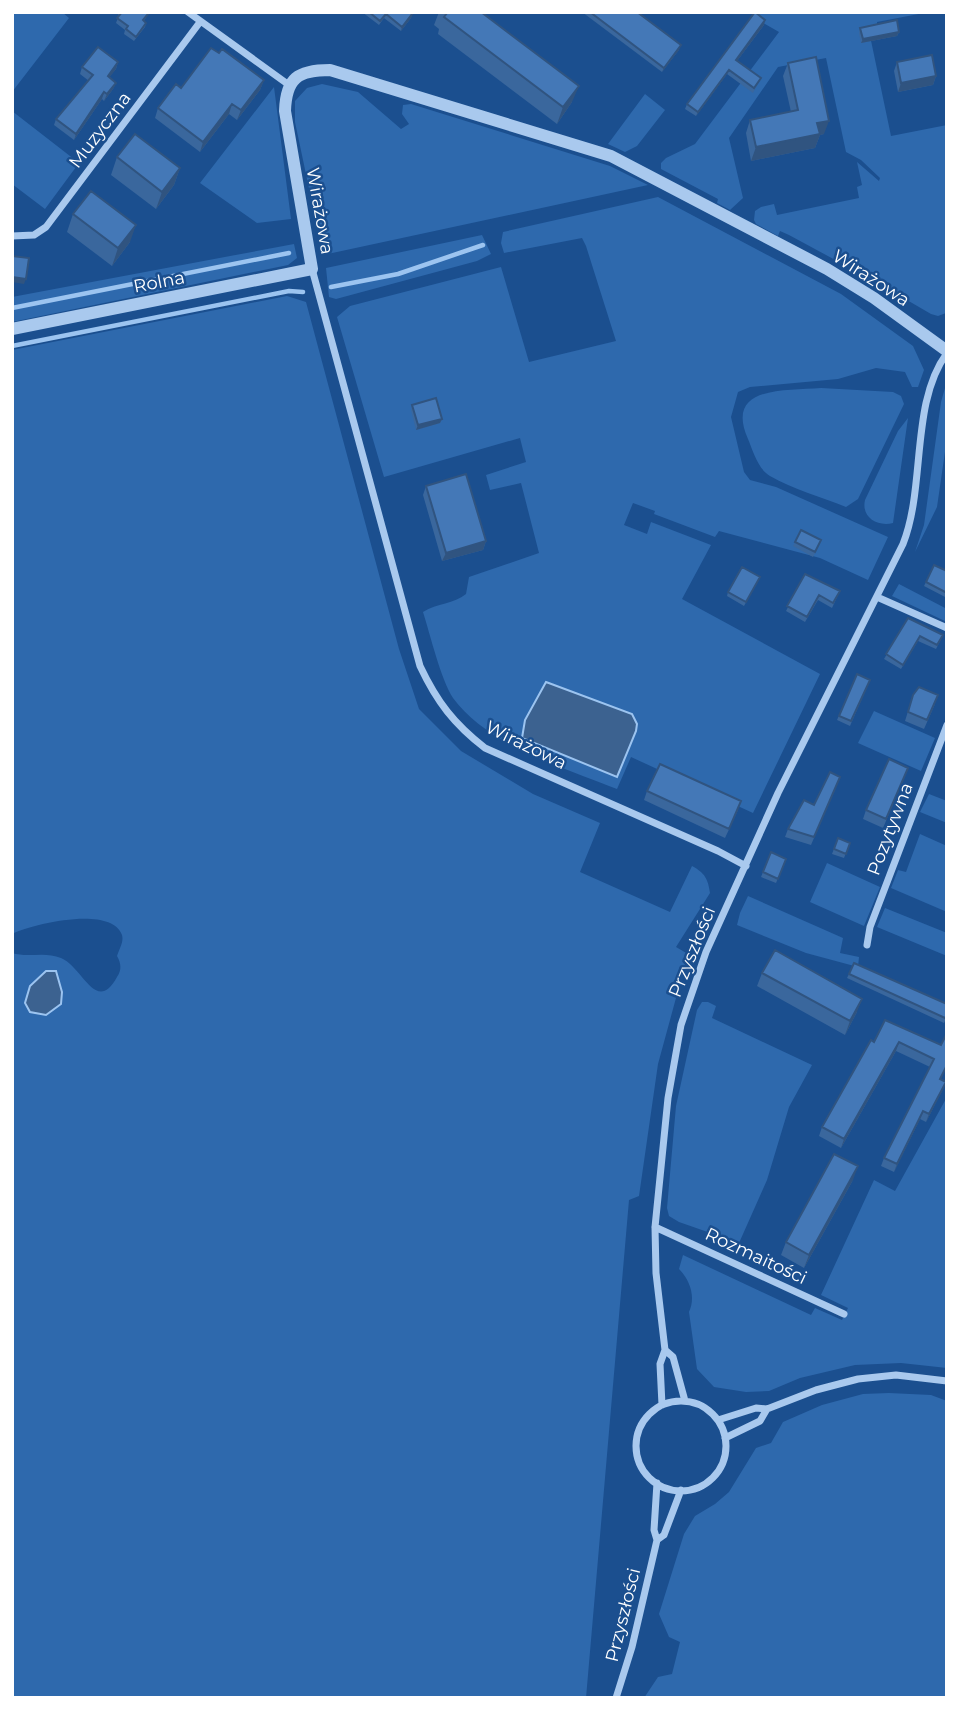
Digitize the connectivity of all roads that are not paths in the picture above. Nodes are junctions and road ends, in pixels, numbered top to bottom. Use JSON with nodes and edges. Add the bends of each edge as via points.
{"nodes":[{"id":1,"x":188,"y":12,"type":"edge"},
{"id":2,"x":200,"y":22,"type":"junction"},
{"id":3,"x":289,"y":85,"type":"junction"},
{"id":4,"x":12,"y":236,"type":"edge"},
{"id":5,"x":312,"y":269,"type":"junction"},
{"id":6,"x":12,"y":328,"type":"edge"},
{"id":7,"x":947,"y":352,"type":"edge"},
{"id":8,"x":877,"y":597,"type":"junction"},
{"id":9,"x":947,"y":628,"type":"edge"},
{"id":10,"x":947,"y":725,"type":"edge"},
{"id":11,"x":746,"y":866,"type":"junction"},
{"id":12,"x":867,"y":945,"type":"dead end"},
{"id":13,"x":655,"y":1227,"type":"junction"},
{"id":14,"x":844,"y":1314,"type":"dead end"},
{"id":15,"x":665,"y":1350,"type":"junction"},
{"id":16,"x":947,"y":1381,"type":"edge"},
{"id":17,"x":685,"y":1401,"type":"junction"},
{"id":18,"x":662,"y":1405,"type":"junction"},
{"id":19,"x":767,"y":1409,"type":"junction"},
{"id":20,"x":718,"y":1420,"type":"junction"},
{"id":21,"x":725,"y":1438,"type":"junction"},
{"id":22,"x":657,"y":1483,"type":"junction"},
{"id":23,"x":681,"y":1490,"type":"junction"},
{"id":24,"x":657,"y":1540,"type":"junction"},
{"id":25,"x":617,"y":1698,"type":"edge"}],
"edges":[{"from":1,"to":2,"type":"street"},
{"from":2,"to":3,"type":"street"},
{"from":2,"to":4,"type":"street","name":"Muzyczna","via":[[46,227],[34,235]]},
{"from":3,"to":5,"type":"street","name":"Wirażowa","via":[[285,111]]},
{"from":3,"to":7,"type":"street","name":"Wirażowa","via":[[300,74],[330,70],[611,156],[827,269]]},
{"from":5,"to":6,"type":"street","name":"Rolna"},
{"from":5,"to":11,"type":"street","name":"Wirażowa","via":[[421,666],[442,706],[461,730],[485,748]]},
{"from":7,"to":8,"type":"street","name":"Przyszłości","via":[[928,400],[912,517]]},
{"from":8,"to":9,"type":"street"},
{"from":8,"to":11,"type":"street","name":"Przyszłości","via":[[781,786]]},
{"from":10,"to":12,"type":"street","name":"Pozytywna"},
{"from":11,"to":13,"type":"street","name":"Przyszłości","via":[[706,952],[681,1025],[668,1098]]},
{"from":13,"to":14,"type":"street","name":"Rozmaitości"},
{"from":13,"to":15,"type":"street","name":"Przyszłości"},
{"from":15,"to":17,"type":"street","name":"Przyszłości","via":[[673,1357]]},
{"from":15,"to":18,"type":"street","name":"Przyszłości","via":[[660,1364]]},
{"from":16,"to":19,"type":"street","via":[[896,1375],[858,1379]]},
{"from":17,"to":18,"type":"street"},
{"from":17,"to":20,"type":"street","via":[[703,1407]]},
{"from":18,"to":22,"type":"street","via":[[645,1419],[637,1444],[641,1465]]},
{"from":19,"to":20,"type":"street","via":[[755,1408]]},
{"from":19,"to":21,"type":"street","via":[[760,1421]]},
{"from":20,"to":21,"type":"street"},
{"from":21,"to":23,"type":"street","via":[[724,1458],[713,1477]]},
{"from":22,"to":23,"type":"street"},
{"from":22,"to":24,"type":"street","name":"Przyszłości"},
{"from":23,"to":24,"type":"street","name":"Przyszłości","via":[[664,1535]]},
{"from":24,"to":25,"type":"street","name":"Przyszłości"}]}
